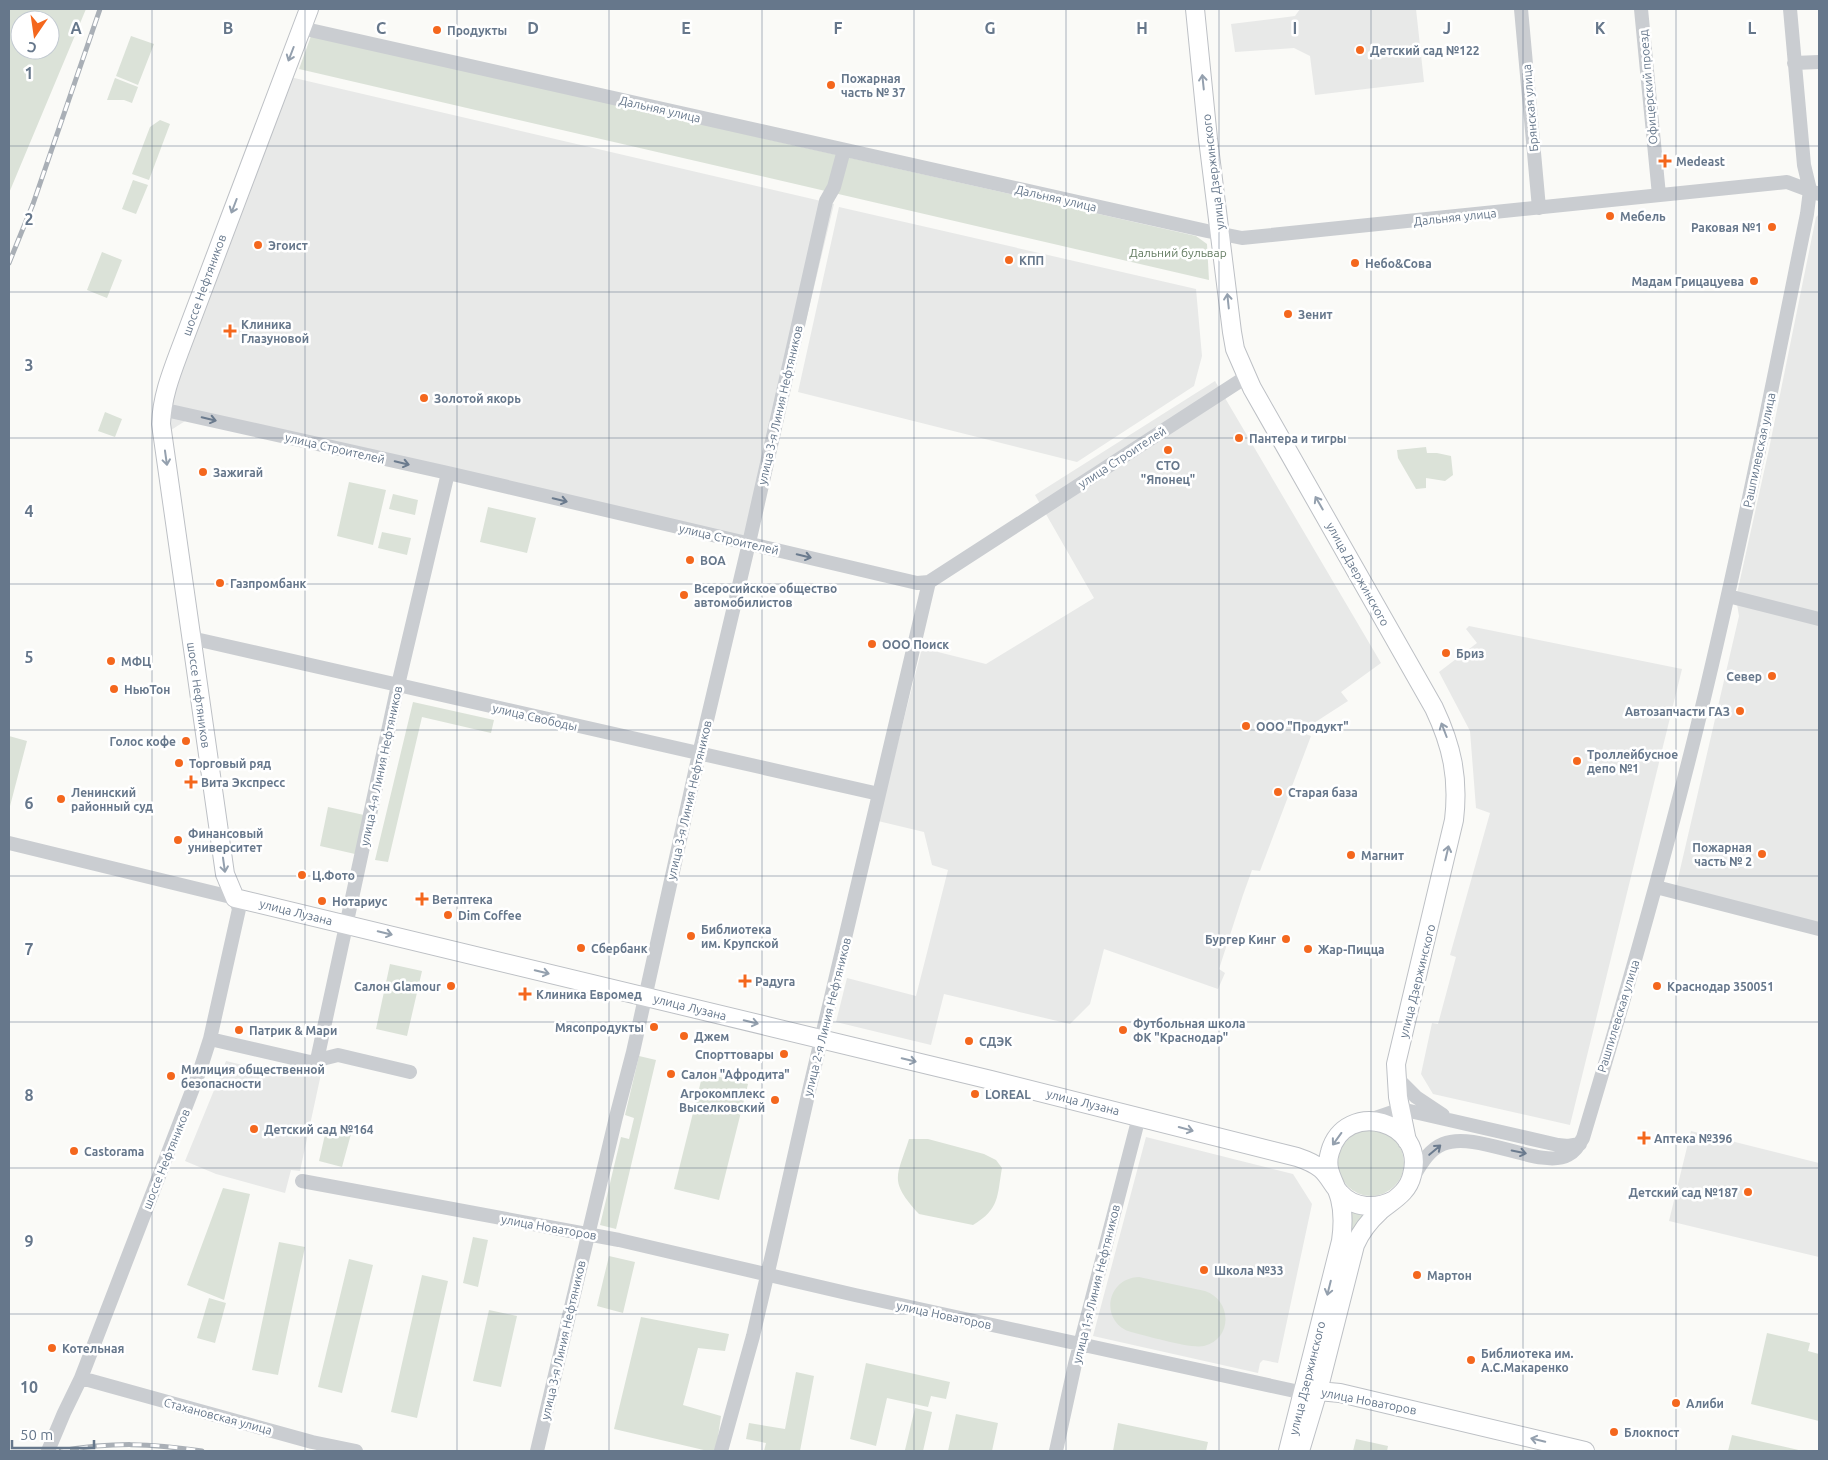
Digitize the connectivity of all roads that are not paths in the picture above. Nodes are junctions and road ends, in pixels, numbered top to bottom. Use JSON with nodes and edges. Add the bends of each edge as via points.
{"nodes":[{"id":1,"x":309,"y":9,"type":"edge"},
{"id":2,"x":1195,"y":9,"type":"edge"},
{"id":3,"x":1521,"y":9,"type":"edge"},
{"id":4,"x":1641,"y":9,"type":"edge"},
{"id":5,"x":1790,"y":9,"type":"edge"},
{"id":6,"x":301,"y":28,"type":"junction"},
{"id":7,"x":1794,"y":62,"type":"junction"},
{"id":8,"x":1819,"y":62,"type":"edge"},
{"id":9,"x":844,"y":150,"type":"junction"},
{"id":10,"x":1815,"y":192,"type":"edge"},
{"id":11,"x":1659,"y":195,"type":"junction"},
{"id":12,"x":1539,"y":208,"type":"junction"},
{"id":13,"x":1221,"y":234,"type":"junction"},
{"id":14,"x":1246,"y":376,"type":"junction"},
{"id":15,"x":162,"y":409,"type":"junction"},
{"id":16,"x":448,"y":473,"type":"junction"},
{"id":17,"x":749,"y":543,"type":"junction"},
{"id":18,"x":929,"y":582,"type":"junction"},
{"id":19,"x":1728,"y":596,"type":"junction"},
{"id":20,"x":1819,"y":619,"type":"edge"},
{"id":21,"x":191,"y":638,"type":"junction"},
{"id":22,"x":398,"y":685,"type":"junction"},
{"id":23,"x":699,"y":754,"type":"junction"},
{"id":24,"x":879,"y":794,"type":"junction"},
{"id":25,"x":9,"y":843,"type":"edge"},
{"id":26,"x":1656,"y":887,"type":"junction"},
{"id":27,"x":235,"y":898,"type":"junction"},
{"id":28,"x":347,"y":924,"type":"junction"},
{"id":29,"x":1819,"y":929,"type":"edge"},
{"id":30,"x":645,"y":996,"type":"junction"},
{"id":31,"x":210,"y":1038,"type":"junction"},
{"id":32,"x":822,"y":1040,"type":"junction"},
{"id":33,"x":317,"y":1060,"type":"junction"},
{"id":34,"x":410,"y":1072,"type":"dead end"},
{"id":35,"x":1397,"y":1078,"type":"junction"},
{"id":36,"x":1401,"y":1110,"type":"junction"},
{"id":37,"x":1139,"y":1116,"type":"junction"},
{"id":38,"x":1367,"y":1121,"type":"junction"},
{"id":39,"x":1455,"y":1121,"type":"junction"},
{"id":40,"x":1408,"y":1141,"type":"junction"},
{"id":41,"x":1580,"y":1144,"type":"junction"},
{"id":42,"x":302,"y":1181,"type":"dead end"},
{"id":43,"x":1410,"y":1181,"type":"junction"},
{"id":44,"x":1334,"y":1185,"type":"junction"},
{"id":45,"x":1394,"y":1200,"type":"junction"},
{"id":46,"x":588,"y":1234,"type":"junction"},
{"id":47,"x":768,"y":1275,"type":"junction"},
{"id":48,"x":1080,"y":1346,"type":"junction"},
{"id":49,"x":81,"y":1378,"type":"junction"},
{"id":50,"x":1311,"y":1392,"type":"junction"},
{"id":51,"x":48,"y":1451,"type":"edge"},
{"id":52,"x":356,"y":1451,"type":"edge"},
{"id":53,"x":538,"y":1451,"type":"edge"},
{"id":54,"x":722,"y":1451,"type":"edge"},
{"id":55,"x":1056,"y":1451,"type":"edge"},
{"id":56,"x":1288,"y":1451,"type":"edge"},
{"id":57,"x":1300,"y":1451,"type":"edge"},
{"id":58,"x":1585,"y":1451,"type":"edge"}],
"edges":[{"from":1,"to":6,"type":"main road","name":"шоссе Нефтяников"},
{"from":13,"to":2,"type":"main road","name":"улица Дзержинского","one_way":true},
{"from":3,"to":12,"type":"street","name":"Брянская улица"},
{"from":4,"to":11,"type":"street","name":"Офицерский проезд"},
{"from":5,"to":7,"type":"street","name":"Рашпилевская улица"},
{"from":6,"to":9,"type":"street","name":"Дальняя улица"},
{"from":6,"to":15,"type":"main road","name":"шоссе Нефтяников","one_way":true,"via":[[180,350]]},
{"from":7,"to":8,"type":"street"},
{"from":7,"to":10,"type":"street","name":"Рашпилевская улица","via":[[1804,165]]},
{"from":9,"to":13,"type":"street","name":"Дальняя улица"},
{"from":9,"to":17,"type":"street","name":"улица 3-я Линия Нефтяников","via":[[834,187],[825,205]]},
{"from":10,"to":11,"type":"street","name":"Дальняя улица","via":[[1786,182]]},
{"from":10,"to":19,"type":"street","name":"Рашпилевская улица","via":[[1807,214]]},
{"from":11,"to":12,"type":"street","name":"Дальняя улица"},
{"from":12,"to":13,"type":"street","name":"Дальняя улица","via":[[1242,238]]},
{"from":14,"to":13,"type":"main road","name":"улица Дзержинского","one_way":true,"via":[[1232,332]]},
{"from":14,"to":18,"type":"street","name":"улица Строителей"},
{"from":35,"to":14,"type":"main road","name":"улица Дзержинского","one_way":true,"via":[[1398,1058],[1454,820],[1453,760],[1434,708]]},
{"from":15,"to":16,"type":"street","name":"улица Строителей","one_way":true},
{"from":15,"to":21,"type":"main road","name":"шоссе Нефтяников","one_way":true,"via":[[161,424]]},
{"from":16,"to":17,"type":"street","name":"улица Строителей","one_way":true},
{"from":16,"to":22,"type":"street","name":"улица 4-я Линия Нефтяников"},
{"from":17,"to":18,"type":"street","name":"улица Строителей","one_way":true,"via":[[917,583]]},
{"from":17,"to":23,"type":"street","name":"улица 3-я Линия Нефтяников"},
{"from":18,"to":24,"type":"street","name":"улица 2-я Линия Нефтяников"},
{"from":19,"to":20,"type":"street"},
{"from":19,"to":26,"type":"street","name":"Рашпилевская улица"},
{"from":21,"to":22,"type":"street","name":"улица Свободы"},
{"from":21,"to":27,"type":"main road","name":"шоссе Нефтяников","one_way":true,"via":[[225,874]]},
{"from":22,"to":23,"type":"street","name":"улица Свободы"},
{"from":22,"to":28,"type":"street","name":"улица 4-я Линия Нефтяников"},
{"from":23,"to":24,"type":"street","name":"улица Свободы"},
{"from":23,"to":30,"type":"street","name":"улица 3-я Линия Нефтяников"},
{"from":24,"to":32,"type":"street","name":"улица 2-я Линия Нефтяников"},
{"from":25,"to":27,"type":"street","name":"улица Лузана"},
{"from":26,"to":29,"type":"street"},
{"from":26,"to":41,"type":"street","name":"Рашпилевская улица"},
{"from":27,"to":28,"type":"main road","name":"улица Лузана"},
{"from":27,"to":31,"type":"street","name":"шоссе Нефтяников","via":[[239,909]]},
{"from":28,"to":30,"type":"main road","name":"улица Лузана","one_way":true},
{"from":28,"to":33,"type":"street","name":"улица 4-я Линия Нефтяников"},
{"from":30,"to":32,"type":"main road","name":"улица Лузана","one_way":true},
{"from":30,"to":46,"type":"street","name":"улица 3-я Линия Нефтяников"},
{"from":31,"to":33,"type":"street","via":[[310,1062]]},
{"from":31,"to":49,"type":"street","name":"шоссе Нефтяников","via":[[193,1090]]},
{"from":32,"to":37,"type":"main road","name":"улица Лузана","one_way":true},
{"from":32,"to":47,"type":"street","name":"улица 2-я Линия Нефтяников"},
{"from":33,"to":34,"type":"street","via":[[338,1055]]},
{"from":35,"to":36,"type":"main road","name":"улица Дзержинского"},
{"from":35,"to":39,"type":"street","via":[[1416,1097]]},
{"from":36,"to":38,"type":"street"},
{"from":36,"to":39,"type":"street"},
{"from":36,"to":40,"type":"main road","name":"улица Дзержинского"},
{"from":37,"to":44,"type":"main road","name":"улица Лузана","one_way":true,"via":[[1297,1157],[1316,1165]]},
{"from":37,"to":48,"type":"street","name":"улица 1-я Линия Нефтяников"},
{"from":38,"to":40,"type":"main road","via":[[1392,1126]]},
{"from":38,"to":44,"type":"main road","name":"улица Дзержинского","one_way":true,"via":[[1345,1130],[1332,1146],[1328,1166]]},
{"from":39,"to":41,"type":"street","via":[[1558,1145]]},
{"from":40,"to":43,"type":"main road","name":"улица Дзержинского","via":[[1414,1161]]},
{"from":43,"to":41,"type":"street","one_way":true,"via":[[1433,1150],[1450,1142],[1472,1142],[1557,1158],[1568,1156]]},
{"from":42,"to":46,"type":"street","name":"улица Новаторов"},
{"from":43,"to":45,"type":"main road","name":"улица Дзержинского"},
{"from":44,"to":45,"type":"main road","via":[[1350,1201],[1361,1205],[1378,1206]]},
{"from":44,"to":50,"type":"main road","name":"улица Дзержинского","one_way":true,"via":[[1343,1214],[1342,1232]]},
{"from":45,"to":50,"type":"main road","name":"улица Дзержинского","via":[[1365,1226],[1355,1245]]},
{"from":46,"to":47,"type":"street","name":"улица Новаторов"},
{"from":46,"to":53,"type":"street","name":"улица 3-я Линия Нефтяников"},
{"from":47,"to":48,"type":"street","name":"улица Новаторов"},
{"from":47,"to":54,"type":"street","name":"улица 2-я Линия Нефтяников"},
{"from":48,"to":50,"type":"street","name":"улица Новаторов"},
{"from":48,"to":55,"type":"street","name":"улица 1-я Линия Нефтяников"},
{"from":49,"to":51,"type":"street","name":"шоссе Нефтяников"},
{"from":49,"to":52,"type":"street","name":"Стахановская улица"},
{"from":50,"to":56,"type":"main road","name":"улица Дзержинского"},
{"from":50,"to":57,"type":"main road","name":"улица Дзержинского"},
{"from":58,"to":50,"type":"main road","name":"улица Новаторов","one_way":true,"via":[[1392,1405],[1340,1394]]}]}
